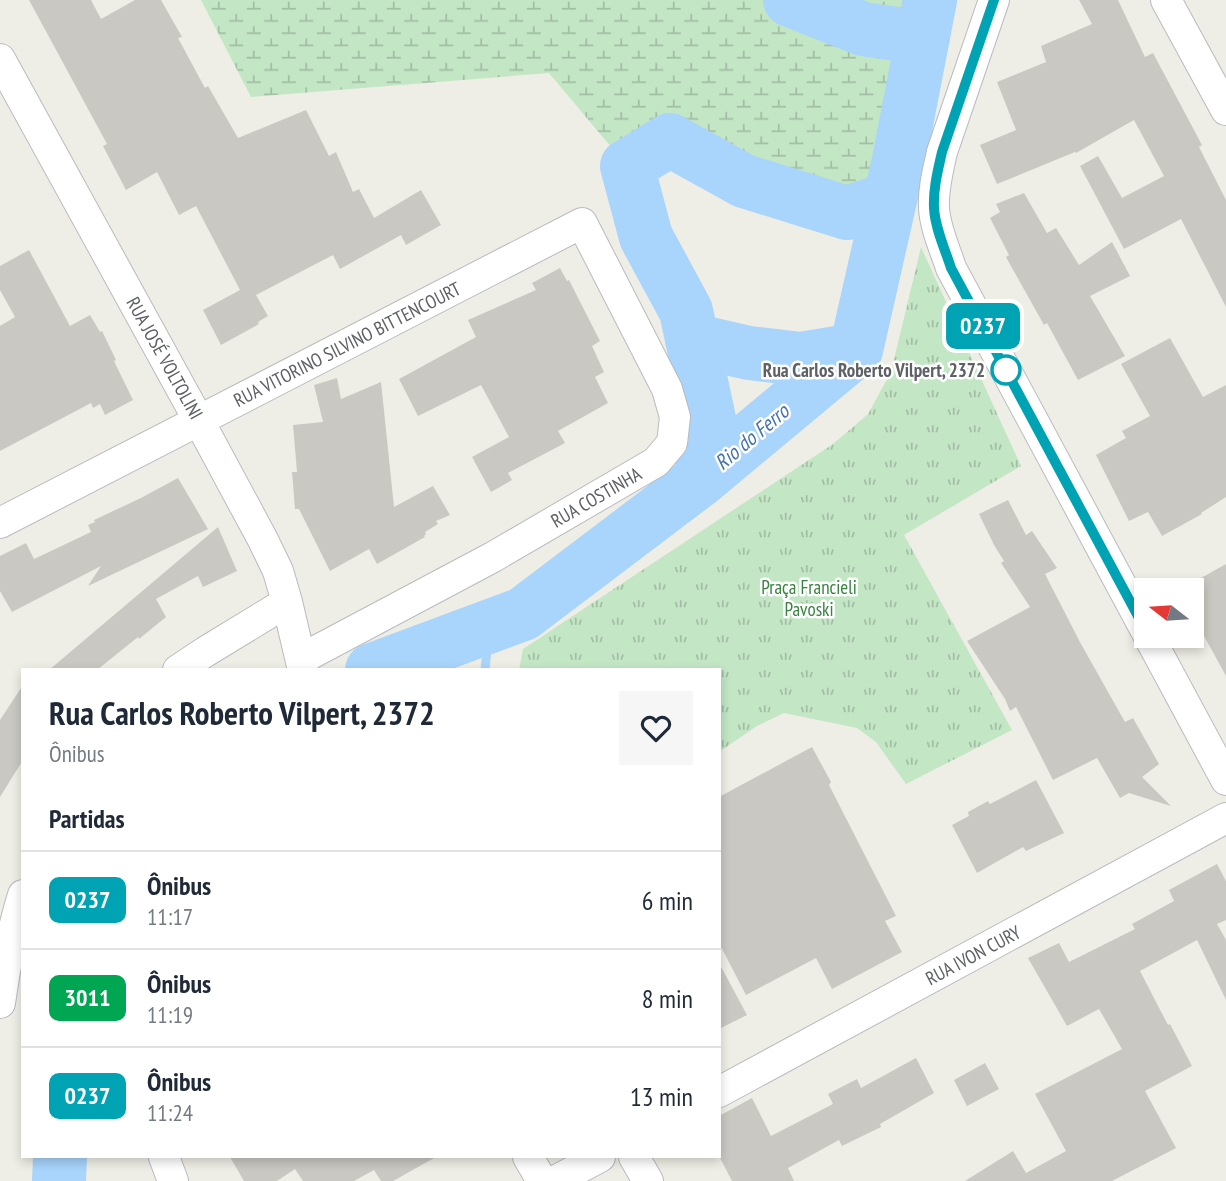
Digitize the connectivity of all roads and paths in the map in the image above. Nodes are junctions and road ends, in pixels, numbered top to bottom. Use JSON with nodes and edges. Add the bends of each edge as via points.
{"nodes":[{"id":1,"x":994,"y":0,"type":"edge"},
{"id":2,"x":1166,"y":0,"type":"edge"},
{"id":3,"x":0,"y":59,"type":"edge"},
{"id":4,"x":1226,"y":110,"type":"edge"},
{"id":5,"x":582,"y":223,"type":"joint"},
{"id":6,"x":199,"y":421,"type":"junction"},
{"id":7,"x":0,"y":523,"type":"edge"},
{"id":8,"x":288,"y":603,"type":"junction"},
{"id":9,"x":1134,"y":609,"type":"edge"},
{"id":10,"x":1155,"y":648,"type":"edge"},
{"id":11,"x":302,"y":666,"type":"edge"},
{"id":12,"x":181,"y":668,"type":"edge"},
{"id":13,"x":1226,"y":780,"type":"edge"},
{"id":14,"x":1226,"y":818,"type":"edge"},
{"id":15,"x":21,"y":902,"type":"edge"},
{"id":16,"x":0,"y":1003,"type":"edge"},
{"id":17,"x":721,"y":1092,"type":"edge"},
{"id":18,"x":164,"y":1158,"type":"edge"},
{"id":19,"x":529,"y":1158,"type":"edge"},
{"id":20,"x":598,"y":1158,"type":"edge"},
{"id":21,"x":635,"y":1158,"type":"edge"},
{"id":22,"x":173,"y":1181,"type":"edge"},
{"id":23,"x":542,"y":1181,"type":"edge"},
{"id":24,"x":555,"y":1181,"type":"edge"},
{"id":25,"x":648,"y":1181,"type":"edge"}],
"edges":[{"from":1,"to":9,"type":"street","via":[[942,152],[934,209],[951,268]]},
{"from":2,"to":4,"type":"street"},
{"from":3,"to":6,"type":"street","name":"RUA JOSÉ VOLTOLINI"},
{"from":5,"to":6,"type":"street","name":"RUA VITORINO SILVINO BITTENCOURT"},
{"from":5,"to":11,"type":"street","name":"RUA COSTINHA","via":[[667,389],[675,417],[672,443],[656,462]]},
{"from":6,"to":7,"type":"street","name":"RUA VITORINO SILVINO BITTENCOURT"},
{"from":6,"to":8,"type":"street","name":"RUA JOSÉ VOLTOLINI","via":[[263,540]]},
{"from":8,"to":11,"type":"street","name":"RUA JOSÉ VOLTOLINI"},
{"from":8,"to":12,"type":"street"},
{"from":10,"to":13,"type":"street"},
{"from":14,"to":17,"type":"street","name":"RUA IVON CURY"},
{"from":15,"to":16,"type":"street"},
{"from":18,"to":22,"type":"street"},
{"from":19,"to":23,"type":"street"},
{"from":20,"to":24,"type":"street"},
{"from":21,"to":25,"type":"street"}]}
